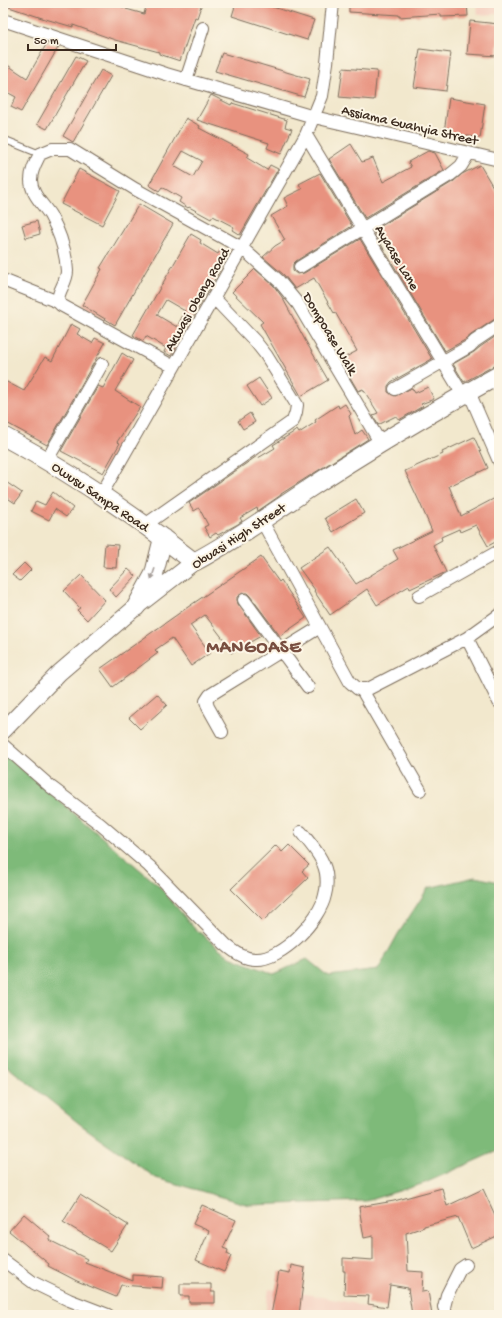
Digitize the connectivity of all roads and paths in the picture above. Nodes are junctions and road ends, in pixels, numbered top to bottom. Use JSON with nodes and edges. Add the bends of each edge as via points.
{"nodes":[{"id":1,"x":333,"y":3,"type":"edge"},
{"id":2,"x":3,"y":20,"type":"edge"},
{"id":3,"x":203,"y":28,"type":"dead end"},
{"id":4,"x":186,"y":80,"type":"junction"},
{"id":5,"x":314,"y":117,"type":"junction"},
{"id":6,"x":306,"y":135,"type":"junction"},
{"id":7,"x":3,"y":139,"type":"edge"},
{"id":8,"x":469,"y":153,"type":"junction"},
{"id":9,"x":40,"y":154,"type":"junction"},
{"id":10,"x":499,"y":160,"type":"edge"},
{"id":11,"x":362,"y":228,"type":"junction"},
{"id":12,"x":242,"y":248,"type":"junction"},
{"id":13,"x":300,"y":267,"type":"dead end"},
{"id":14,"x":3,"y":280,"type":"edge"},
{"id":15,"x":214,"y":298,"type":"junction"},
{"id":16,"x":58,"y":302,"type":"junction"},
{"id":17,"x":499,"y":325,"type":"edge"},
{"id":18,"x":443,"y":361,"type":"junction"},
{"id":19,"x":102,"y":364,"type":"dead end"},
{"id":20,"x":174,"y":368,"type":"junction"},
{"id":21,"x":499,"y":375,"type":"edge"},
{"id":22,"x":395,"y":389,"type":"dead end"},
{"id":23,"x":466,"y":394,"type":"junction"},
{"id":24,"x":3,"y":436,"type":"edge"},
{"id":25,"x":381,"y":444,"type":"junction"},
{"id":26,"x":47,"y":460,"type":"junction"},
{"id":27,"x":499,"y":461,"type":"edge"},
{"id":28,"x":102,"y":495,"type":"junction"},
{"id":29,"x":262,"y":521,"type":"junction"},
{"id":30,"x":144,"y":525,"type":"junction"},
{"id":31,"x":163,"y":538,"type":"junction"},
{"id":32,"x":499,"y":551,"type":"edge"},
{"id":33,"x":194,"y":562,"type":"junction"},
{"id":34,"x":419,"y":596,"type":"dead end"},
{"id":35,"x":244,"y":600,"type":"dead end"},
{"id":36,"x":136,"y":607,"type":"junction"},
{"id":37,"x":499,"y":615,"type":"edge"},
{"id":38,"x":320,"y":627,"type":"junction"},
{"id":39,"x":467,"y":638,"type":"junction"},
{"id":40,"x":281,"y":651,"type":"junction"},
{"id":41,"x":308,"y":686,"type":"dead end"},
{"id":42,"x":362,"y":690,"type":"junction"},
{"id":43,"x":499,"y":702,"type":"edge"},
{"id":44,"x":3,"y":731,"type":"edge"},
{"id":45,"x":222,"y":732,"type":"dead end"},
{"id":46,"x":3,"y":745,"type":"edge"},
{"id":47,"x":420,"y":790,"type":"dead end"},
{"id":48,"x":301,"y":832,"type":"dead end"},
{"id":49,"x":3,"y":1260,"type":"edge"},
{"id":50,"x":466,"y":1265,"type":"dead end"},
{"id":51,"x":108,"y":1315,"type":"edge"},
{"id":52,"x":447,"y":1315,"type":"edge"}],
"edges":[{"from":1,"to":5,"type":"street","name":"Akwasi Obeng Road","via":[[325,80]]},
{"from":2,"to":4,"type":"street","name":"Assiama Guahyia Street"},
{"from":3,"to":4,"type":"street"},
{"from":4,"to":5,"type":"street","name":"Assiama Guahyia Street"},
{"from":5,"to":6,"type":"street","name":"Akwasi Obeng Road"},
{"from":5,"to":8,"type":"street","name":"Assiama Guahyia Street"},
{"from":6,"to":11,"type":"street","name":"Ayaase Lane"},
{"from":6,"to":12,"type":"street","name":"Akwasi Obeng Road"},
{"from":7,"to":9,"type":"lane"},
{"from":8,"to":10,"type":"street","name":"Assiama Guahyia Street"},
{"from":8,"to":11,"type":"street","via":[[461,166],[450,175]]},
{"from":9,"to":12,"type":"street","name":"Dompoase Walk","via":[[52,149],[70,150],[134,189]]},
{"from":9,"to":16,"type":"street","via":[[32,171],[31,181],[36,196],[50,215],[63,246],[67,271]]},
{"from":11,"to":13,"type":"street"},
{"from":11,"to":18,"type":"street","name":"Ayaase Lane"},
{"from":12,"to":15,"type":"street","name":"Akwasi Obeng Road"},
{"from":12,"to":25,"type":"street","name":"Dompoase Walk","via":[[279,281],[298,304]]},
{"from":14,"to":16,"type":"street"},
{"from":15,"to":20,"type":"street","name":"Akwasi Obeng Road"},
{"from":15,"to":30,"type":"street","via":[[266,355],[297,405],[296,412],[293,421]]},
{"from":16,"to":20,"type":"street"},
{"from":17,"to":18,"type":"street"},
{"from":18,"to":22,"type":"street"},
{"from":18,"to":23,"type":"street","name":"Ayaase Lane"},
{"from":19,"to":26,"type":"street"},
{"from":20,"to":28,"type":"street","name":"Akwasi Obeng Road"},
{"from":21,"to":23,"type":"main road","name":"Obuasi High Street"},
{"from":23,"to":25,"type":"main road","name":"Obuasi High Street"},
{"from":23,"to":27,"type":"street","name":"Ayaase Lane"},
{"from":24,"to":26,"type":"main road","name":"Owusu Sampa Road"},
{"from":25,"to":29,"type":"main road","name":"Obuasi High Street"},
{"from":26,"to":28,"type":"main road","name":"Owusu Sampa Road"},
{"from":28,"to":30,"type":"main road","name":"Owusu Sampa Road"},
{"from":29,"to":33,"type":"main road","name":"Obuasi High Street"},
{"from":29,"to":38,"type":"street"},
{"from":30,"to":31,"type":"main road","name":"Owusu Sampa Road"},
{"from":31,"to":33,"type":"main road","name":"Owusu Sampa Road"},
{"from":31,"to":36,"type":"main road","one_way":true,"via":[[154,574]]},
{"from":32,"to":34,"type":"street"},
{"from":33,"to":36,"type":"street","name":"Obuasi High Street"},
{"from":35,"to":40,"type":"street"},
{"from":36,"to":44,"type":"street","name":"Obuasi High Street","via":[[59,673]]},
{"from":37,"to":39,"type":"street"},
{"from":38,"to":40,"type":"street"},
{"from":38,"to":42,"type":"street","via":[[350,682]]},
{"from":39,"to":42,"type":"street","via":[[379,684]]},
{"from":39,"to":43,"type":"street"},
{"from":40,"to":41,"type":"street"},
{"from":40,"to":45,"type":"street","via":[[206,700]]},
{"from":42,"to":47,"type":"street"},
{"from":46,"to":48,"type":"street","via":[[149,866],[225,944],[253,959],[264,959],[282,951],[299,937],[325,896],[326,874],[323,863]]},
{"from":49,"to":51,"type":"street","via":[[34,1283]]},
{"from":50,"to":52,"type":"street","via":[[460,1269],[447,1295],[444,1307]]}]}
